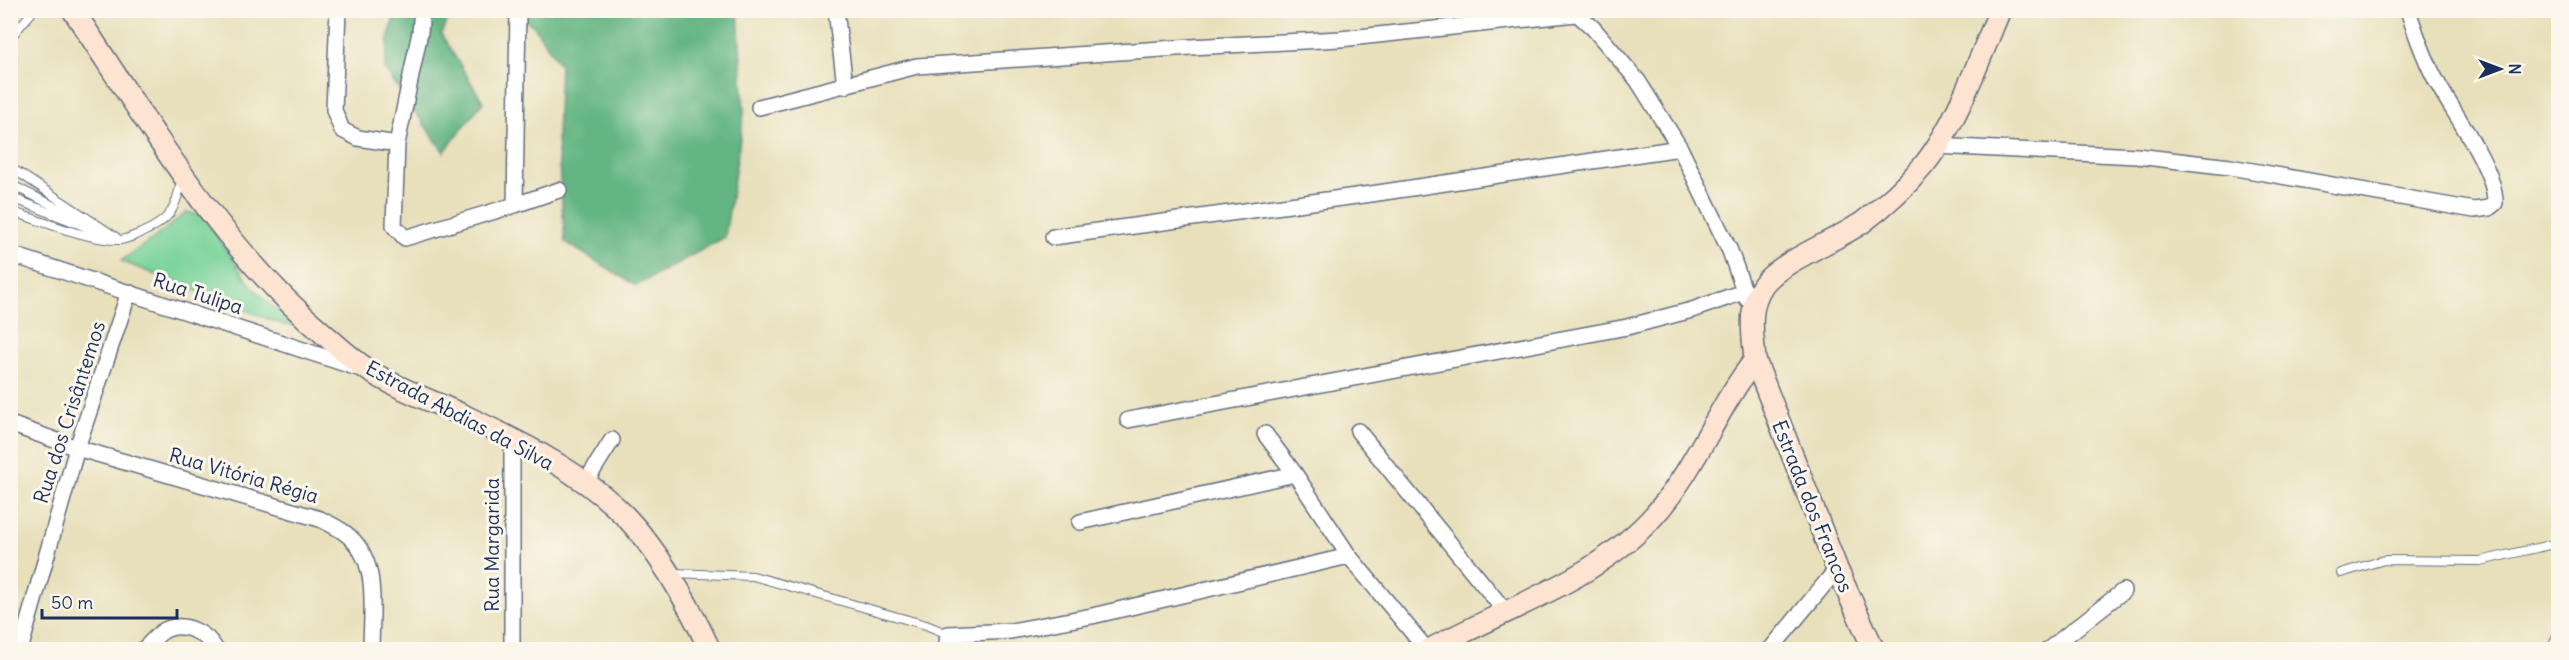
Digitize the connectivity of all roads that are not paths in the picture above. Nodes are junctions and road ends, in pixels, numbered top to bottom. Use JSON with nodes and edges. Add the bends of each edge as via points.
{"nodes":[{"id":1,"x":34,"y":10,"type":"edge"},
{"id":2,"x":74,"y":10,"type":"edge"},
{"id":3,"x":338,"y":10,"type":"edge"},
{"id":4,"x":422,"y":10,"type":"edge"},
{"id":5,"x":518,"y":10,"type":"edge"},
{"id":6,"x":836,"y":10,"type":"edge"},
{"id":7,"x":2000,"y":10,"type":"edge"},
{"id":8,"x":2408,"y":10,"type":"edge"},
{"id":9,"x":1575,"y":12,"type":"edge"},
{"id":10,"x":10,"y":38,"type":"edge"},
{"id":11,"x":845,"y":86,"type":"junction"},
{"id":12,"x":759,"y":107,"type":"dead end"},
{"id":13,"x":397,"y":144,"type":"junction"},
{"id":14,"x":1936,"y":146,"type":"junction"},
{"id":15,"x":1680,"y":148,"type":"junction"},
{"id":16,"x":10,"y":167,"type":"edge"},
{"id":17,"x":183,"y":173,"type":"junction"},
{"id":18,"x":10,"y":184,"type":"edge"},
{"id":19,"x":559,"y":190,"type":"dead end"},
{"id":20,"x":10,"y":197,"type":"edge"},
{"id":21,"x":515,"y":205,"type":"junction"},
{"id":22,"x":10,"y":210,"type":"edge"},
{"id":23,"x":1053,"y":237,"type":"dead end"},
{"id":24,"x":120,"y":240,"type":"junction"},
{"id":25,"x":10,"y":254,"type":"edge"},
{"id":26,"x":1746,"y":291,"type":"junction"},
{"id":27,"x":129,"y":292,"type":"junction"},
{"id":28,"x":1751,"y":317,"type":"junction"},
{"id":29,"x":1755,"y":360,"type":"junction"},
{"id":30,"x":372,"y":373,"type":"junction"},
{"id":31,"x":1128,"y":420,"type":"dead end"},
{"id":32,"x":10,"y":424,"type":"edge"},
{"id":33,"x":1358,"y":431,"type":"dead end"},
{"id":34,"x":1265,"y":434,"type":"dead end"},
{"id":35,"x":512,"y":440,"type":"junction"},
{"id":36,"x":612,"y":440,"type":"dead end"},
{"id":37,"x":76,"y":448,"type":"junction"},
{"id":38,"x":1295,"y":474,"type":"junction"},
{"id":39,"x":585,"y":483,"type":"junction"},
{"id":40,"x":1080,"y":522,"type":"dead end"},
{"id":41,"x":2559,"y":543,"type":"edge"},
{"id":42,"x":1349,"y":556,"type":"junction"},
{"id":43,"x":1837,"y":569,"type":"junction"},
{"id":44,"x":668,"y":573,"type":"junction"},
{"id":45,"x":2341,"y":573,"type":"dead end"},
{"id":46,"x":2123,"y":591,"type":"dead end"},
{"id":47,"x":1505,"y":611,"type":"junction"},
{"id":48,"x":2559,"y":633,"type":"edge"},
{"id":49,"x":947,"y":642,"type":"edge"},
{"id":50,"x":20,"y":650,"type":"edge"},
{"id":51,"x":143,"y":650,"type":"edge"},
{"id":52,"x":216,"y":650,"type":"edge"},
{"id":53,"x":370,"y":650,"type":"edge"},
{"id":54,"x":512,"y":650,"type":"edge"},
{"id":55,"x":710,"y":650,"type":"edge"},
{"id":56,"x":1428,"y":650,"type":"edge"},
{"id":57,"x":1770,"y":650,"type":"edge"},
{"id":58,"x":1874,"y":650,"type":"edge"},
{"id":59,"x":2048,"y":650,"type":"edge"},
{"id":60,"x":2551,"y":650,"type":"edge"}],
"edges":[{"from":1,"to":10,"type":"lane"},
{"from":2,"to":17,"type":"street","name":"Estrada Abdias da Silva"},
{"from":3,"to":13,"type":"street","via":[[334,110],[342,130],[358,138]]},
{"from":4,"to":13,"type":"street"},
{"from":5,"to":21,"type":"street"},
{"from":6,"to":11,"type":"street"},
{"from":7,"to":14,"type":"street","name":"Estrada dos Francos"},
{"from":8,"to":14,"type":"street","via":[[2436,82],[2489,174],[2495,203],[2489,208],[2474,210],[2218,165],[2137,156]]},
{"from":9,"to":11,"type":"street","via":[[1340,39],[917,66]]},
{"from":9,"to":15,"type":"street","via":[[1638,81]]},
{"from":11,"to":12,"type":"street"},
{"from":13,"to":21,"type":"street","via":[[394,226],[405,238]]},
{"from":14,"to":28,"type":"street","name":"Estrada dos Francos","via":[[1924,165],[1863,222],[1779,270],[1763,285]]},
{"from":15,"to":23,"type":"street"},
{"from":15,"to":26,"type":"street"},
{"from":16,"to":24,"type":"lane"},
{"from":17,"to":24,"type":"lane","via":[[172,213],[159,225]]},
{"from":17,"to":30,"type":"street","name":"Estrada Abdias da Silva","via":[[265,280]]},
{"from":18,"to":24,"type":"lane"},
{"from":19,"to":21,"type":"street"},
{"from":20,"to":24,"type":"lane"},
{"from":22,"to":24,"type":"lane","via":[[81,233]]},
{"from":25,"to":27,"type":"street","name":"Rua Tulipa"},
{"from":26,"to":28,"type":"street"},
{"from":26,"to":31,"type":"street","via":[[1627,327]]},
{"from":27,"to":30,"type":"street","name":"Rua Tulipa"},
{"from":27,"to":37,"type":"street","name":"Rua dos Crisântemos"},
{"from":28,"to":29,"type":"street","name":"Estrada dos Francos"},
{"from":29,"to":43,"type":"street","name":"Estrada dos Francos"},
{"from":29,"to":47,"type":"street","via":[[1730,394],[1679,484],[1649,520],[1582,573]]},
{"from":30,"to":35,"type":"street","name":"Estrada Abdias da Silva"},
{"from":32,"to":37,"type":"street","name":"Rua Vitória Régia"},
{"from":33,"to":47,"type":"street"},
{"from":34,"to":38,"type":"street"},
{"from":35,"to":39,"type":"street","name":"Estrada Abdias da Silva"},
{"from":35,"to":54,"type":"street","name":"Rua Margarida"},
{"from":36,"to":39,"type":"street"},
{"from":37,"to":50,"type":"street","name":"Rua dos Crisântemos"},
{"from":37,"to":53,"type":"street","name":"Rua Vitória Régia","via":[[320,519],[345,533],[362,551],[371,574]]},
{"from":38,"to":40,"type":"street"},
{"from":38,"to":42,"type":"street"},
{"from":39,"to":44,"type":"street","name":"Estrada Abdias da Silva","via":[[624,516]]},
{"from":41,"to":45,"type":"lane","via":[[2480,561],[2384,560]]},
{"from":42,"to":49,"type":"street","via":[[1092,616]]},
{"from":42,"to":56,"type":"street"},
{"from":43,"to":57,"type":"street"},
{"from":43,"to":58,"type":"street","name":"Estrada dos Francos"},
{"from":44,"to":49,"type":"lane","via":[[753,576],[926,625]]},
{"from":44,"to":55,"type":"street","name":"Estrada Abdias da Silva"},
{"from":46,"to":59,"type":"street"},
{"from":47,"to":56,"type":"street"},
{"from":48,"to":60,"type":"lane"},
{"from":51,"to":52,"type":"street","via":[[164,630],[176,627],[204,635]]}]}
